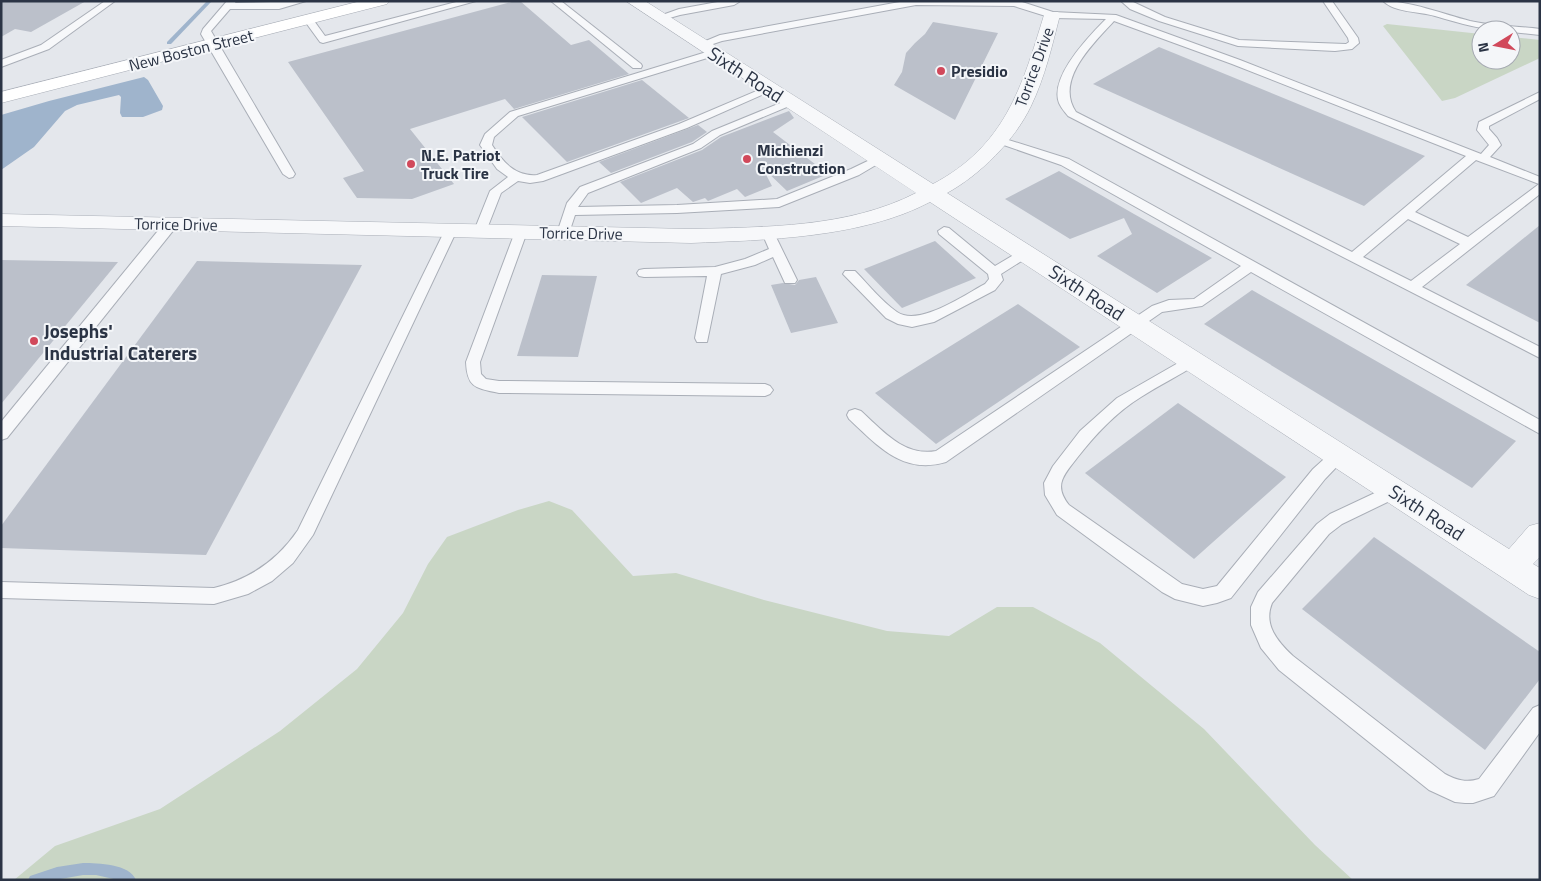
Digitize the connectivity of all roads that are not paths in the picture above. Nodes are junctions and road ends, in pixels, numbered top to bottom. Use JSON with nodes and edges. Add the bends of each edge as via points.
{"nodes":[{"id":1,"x":111,"y":1,"type":"edge"},
{"id":2,"x":302,"y":1,"type":"edge"},
{"id":3,"x":381,"y":1,"type":"edge"},
{"id":4,"x":472,"y":1,"type":"edge"},
{"id":5,"x":556,"y":1,"type":"edge"},
{"id":6,"x":634,"y":1,"type":"edge"},
{"id":7,"x":1125,"y":1,"type":"edge"},
{"id":8,"x":1327,"y":1,"type":"edge"},
{"id":9,"x":1387,"y":1,"type":"edge"},
{"id":10,"x":734,"y":2,"type":"edge"},
{"id":11,"x":455,"y":3,"type":"edge"},
{"id":12,"x":230,"y":4,"type":"edge"},
{"id":13,"x":1052,"y":15,"type":"junction"},
{"id":14,"x":659,"y":18,"type":"junction"},
{"id":15,"x":1113,"y":18,"type":"junction"},
{"id":16,"x":308,"y":20,"type":"junction"},
{"id":17,"x":1540,"y":32,"type":"edge"},
{"id":18,"x":212,"y":44,"type":"junction"},
{"id":19,"x":707,"y":49,"type":"junction"},
{"id":20,"x":1,"y":64,"type":"edge"},
{"id":21,"x":636,"y":66,"type":"dead end"},
{"id":22,"x":770,"y":89,"type":"junction"},
{"id":23,"x":1,"y":98,"type":"edge"},
{"id":24,"x":1536,"y":100,"type":"edge"},
{"id":25,"x":790,"y":102,"type":"junction"},
{"id":26,"x":489,"y":136,"type":"joint"},
{"id":27,"x":999,"y":140,"type":"junction"},
{"id":28,"x":1478,"y":157,"type":"junction"},
{"id":29,"x":880,"y":159,"type":"junction"},
{"id":30,"x":289,"y":174,"type":"dead end"},
{"id":31,"x":514,"y":177,"type":"junction"},
{"id":32,"x":1540,"y":181,"type":"edge"},
{"id":33,"x":1540,"y":188,"type":"edge"},
{"id":34,"x":933,"y":194,"type":"junction"},
{"id":35,"x":570,"y":211,"type":"junction"},
{"id":36,"x":1406,"y":213,"type":"junction"},
{"id":37,"x":1,"y":220,"type":"edge"},
{"id":38,"x":171,"y":224,"type":"junction"},
{"id":39,"x":451,"y":230,"type":"junction"},
{"id":40,"x":480,"y":231,"type":"junction"},
{"id":41,"x":944,"y":231,"type":"dead end"},
{"id":42,"x":521,"y":232,"type":"junction"},
{"id":43,"x":563,"y":233,"type":"junction"},
{"id":44,"x":772,"y":242,"type":"junction"},
{"id":45,"x":1469,"y":243,"type":"junction"},
{"id":46,"x":1027,"y":253,"type":"junction"},
{"id":47,"x":1353,"y":258,"type":"junction"},
{"id":48,"x":1251,"y":266,"type":"junction"},
{"id":49,"x":715,"y":272,"type":"junction"},
{"id":50,"x":994,"y":272,"type":"junction"},
{"id":51,"x":644,"y":273,"type":"dead end"},
{"id":52,"x":850,"y":274,"type":"dead end"},
{"id":53,"x":790,"y":280,"type":"dead end"},
{"id":54,"x":1411,"y":288,"type":"junction"},
{"id":55,"x":1136,"y":324,"type":"junction"},
{"id":56,"x":702,"y":338,"type":"dead end"},
{"id":57,"x":1540,"y":353,"type":"edge"},
{"id":58,"x":1192,"y":360,"type":"junction"},
{"id":59,"x":764,"y":390,"type":"dead end"},
{"id":60,"x":855,"y":414,"type":"dead end"},
{"id":61,"x":1540,"y":428,"type":"edge"},
{"id":62,"x":1,"y":434,"type":"edge"},
{"id":63,"x":1340,"y":455,"type":"junction"},
{"id":64,"x":1394,"y":490,"type":"junction"},
{"id":65,"x":1540,"y":535,"type":"edge"},
{"id":66,"x":1512,"y":567,"type":"junction"},
{"id":67,"x":1540,"y":585,"type":"edge"},
{"id":68,"x":1,"y":590,"type":"edge"},
{"id":69,"x":1540,"y":715,"type":"edge"}],
"edges":[{"from":1,"to":20,"type":"lane","via":[[45,47]]},
{"from":2,"to":12,"type":"lane","via":[[279,6]]},
{"from":3,"to":16,"type":"main road","name":"New Boston Street"},
{"from":4,"to":11,"type":"lane"},
{"from":5,"to":21,"type":"lane"},
{"from":6,"to":14,"type":"street","name":"Sixth Road"},
{"from":7,"to":8,"type":"lane","via":[[1162,19],[1238,43],[1350,46],[1354,40]]},
{"from":9,"to":17,"type":"lane","via":[[1470,24]]},
{"from":10,"to":14,"type":"lane"},
{"from":11,"to":16,"type":"lane","via":[[323,40]]},
{"from":12,"to":18,"type":"lane","via":[[206,30]]},
{"from":13,"to":15,"type":"lane"},
{"from":13,"to":19,"type":"lane","via":[[1015,3],[913,2],[718,39]]},
{"from":13,"to":27,"type":"street","name":"Torrice Drive","via":[[1025,97]]},
{"from":14,"to":19,"type":"street","name":"Sixth Road"},
{"from":15,"to":28,"type":"lane","via":[[1236,62]]},
{"from":15,"to":47,"type":"lane","via":[[1088,44],[1066,79],[1065,102],[1070,112]]},
{"from":16,"to":18,"type":"main road","name":"New Boston Street"},
{"from":18,"to":23,"type":"main road","name":"New Boston Street"},
{"from":18,"to":30,"type":"lane"},
{"from":19,"to":22,"type":"street","name":"Sixth Road"},
{"from":19,"to":26,"type":"lane","via":[[518,112],[508,117]]},
{"from":22,"to":25,"type":"street","name":"Sixth Road"},
{"from":22,"to":31,"type":"lane","via":[[683,126],[544,176]]},
{"from":24,"to":28,"type":"lane","via":[[1482,124],[1482,130],[1495,145]]},
{"from":25,"to":29,"type":"street","name":"Sixth Road"},
{"from":25,"to":35,"type":"lane","via":[[714,134],[698,146],[589,188],[577,197]]},
{"from":26,"to":31,"type":"lane","via":[[488,148]]},
{"from":27,"to":34,"type":"street","name":"Torrice Drive","via":[[971,169]]},
{"from":27,"to":48,"type":"lane","via":[[1065,162]]},
{"from":28,"to":32,"type":"lane"},
{"from":28,"to":36,"type":"lane"},
{"from":29,"to":34,"type":"street","name":"Sixth Road"},
{"from":29,"to":35,"type":"lane","via":[[779,203]]},
{"from":31,"to":40,"type":"lane","via":[[496,190]]},
{"from":33,"to":45,"type":"lane"},
{"from":34,"to":44,"type":"street","name":"Torrice Drive","via":[[894,210],[822,226]]},
{"from":34,"to":46,"type":"street","name":"Sixth Road"},
{"from":35,"to":43,"type":"lane"},
{"from":36,"to":45,"type":"lane"},
{"from":36,"to":47,"type":"lane"},
{"from":37,"to":38,"type":"street","name":"Torrice Drive"},
{"from":38,"to":39,"type":"street","name":"Torrice Drive"},
{"from":38,"to":62,"type":"lane"},
{"from":39,"to":40,"type":"street","name":"Torrice Drive"},
{"from":39,"to":68,"type":"lane","via":[[304,535],[276,569],[246,587],[214,596]]},
{"from":40,"to":42,"type":"street","name":"Torrice Drive"},
{"from":41,"to":50,"type":"lane"},
{"from":42,"to":43,"type":"street","name":"Torrice Drive"},
{"from":42,"to":59,"type":"lane","via":[[473,362],[474,376],[481,383],[499,387]]},
{"from":43,"to":44,"type":"street","name":"Torrice Drive","via":[[691,236]]},
{"from":44,"to":49,"type":"lane","via":[[750,262]]},
{"from":44,"to":53,"type":"lane"},
{"from":45,"to":54,"type":"lane"},
{"from":46,"to":50,"type":"lane"},
{"from":46,"to":55,"type":"street","name":"Sixth Road"},
{"from":47,"to":54,"type":"lane"},
{"from":48,"to":55,"type":"lane","via":[[1197,303],[1161,307]]},
{"from":48,"to":61,"type":"lane"},
{"from":49,"to":51,"type":"lane"},
{"from":49,"to":56,"type":"lane"},
{"from":50,"to":52,"type":"lane","via":[[996,280],[993,286],[929,319],[912,322],[891,315]]},
{"from":54,"to":57,"type":"lane"},
{"from":55,"to":58,"type":"street","name":"Sixth Road"},
{"from":55,"to":60,"type":"lane","via":[[945,455],[933,460],[899,454]]},
{"from":58,"to":63,"type":"street","name":"Sixth Road"},
{"from":58,"to":63,"type":"lane","via":[[1099,420],[1086,433],[1052,484],[1055,500],[1063,510],[1169,586],[1186,595],[1202,598],[1224,592],[1319,474]]},
{"from":63,"to":64,"type":"street","name":"Sixth Road"},
{"from":64,"to":66,"type":"street","name":"Sixth Road"},
{"from":64,"to":69,"type":"lane","via":[[1336,519],[1323,529],[1265,598],[1259,612],[1261,629],[1270,647],[1286,664],[1437,782],[1455,790],[1480,791],[1490,784]]},
{"from":65,"to":66,"type":"street"},
{"from":66,"to":67,"type":"street","name":"Sixth Road"}]}
